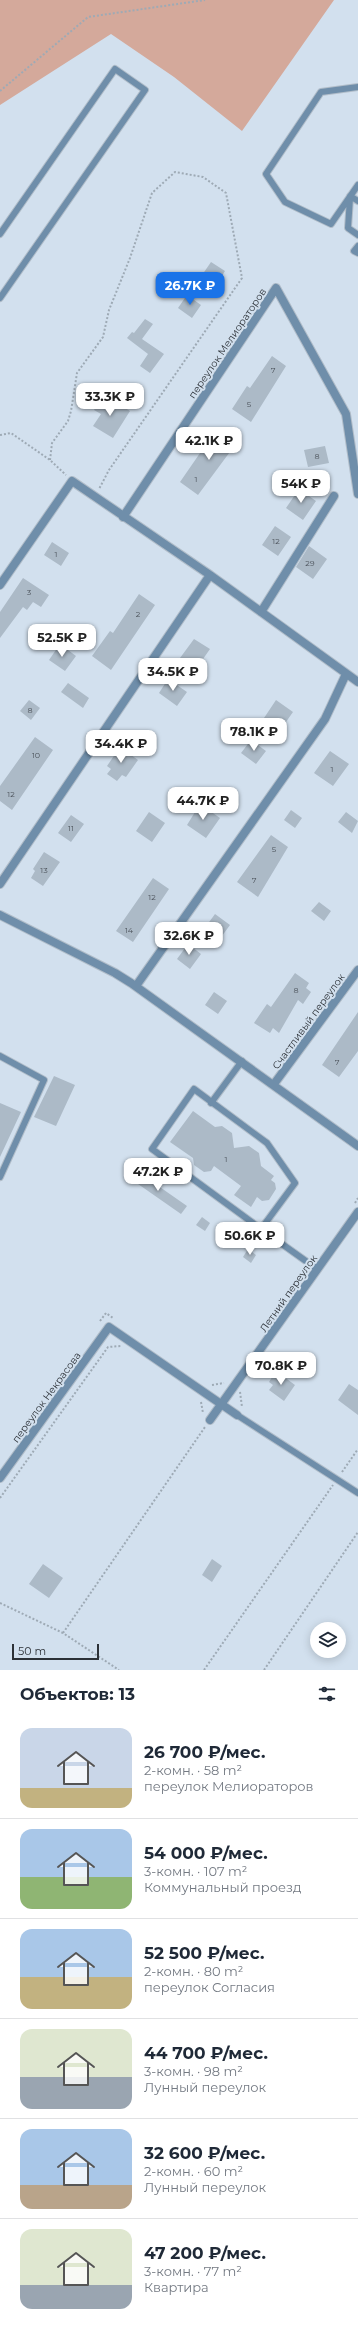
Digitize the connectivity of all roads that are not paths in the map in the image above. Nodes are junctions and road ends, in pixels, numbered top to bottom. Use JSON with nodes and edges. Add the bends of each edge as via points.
{"nodes":[{"id":1,"x":358,"y":87,"type":"edge"},
{"id":2,"x":358,"y":185,"type":"edge"},
{"id":3,"x":350,"y":196,"type":"junction"},
{"id":4,"x":358,"y":201,"type":"edge"},
{"id":5,"x":0,"y":234,"type":"edge"},
{"id":6,"x":358,"y":235,"type":"edge"},
{"id":7,"x":358,"y":246,"type":"edge"},
{"id":8,"x":358,"y":253,"type":"edge"},
{"id":9,"x":0,"y":298,"type":"edge"},
{"id":10,"x":358,"y":494,"type":"edge"},
{"id":11,"x":334,"y":496,"type":"dead end"},
{"id":12,"x":124,"y":517,"type":"junction"},
{"id":13,"x":210,"y":575,"type":"junction"},
{"id":14,"x":0,"y":585,"type":"edge"},
{"id":15,"x":260,"y":612,"type":"junction"},
{"id":16,"x":346,"y":674,"type":"junction"},
{"id":17,"x":358,"y":682,"type":"edge"},
{"id":18,"x":3,"y":874,"type":"edge"},
{"id":19,"x":0,"y":884,"type":"edge"},
{"id":20,"x":0,"y":915,"type":"edge"},
{"id":21,"x":358,"y":970,"type":"edge"},
{"id":22,"x":136,"y":986,"type":"junction"},
{"id":23,"x":0,"y":1056,"type":"edge"},
{"id":24,"x":242,"y":1061,"type":"junction"},
{"id":25,"x":274,"y":1084,"type":"junction"},
{"id":26,"x":212,"y":1103,"type":"junction"},
{"id":27,"x":358,"y":1146,"type":"edge"},
{"id":28,"x":0,"y":1177,"type":"edge"},
{"id":29,"x":358,"y":1212,"type":"edge"},
{"id":30,"x":261,"y":1230,"type":"junction"},
{"id":31,"x":317,"y":1269,"type":"junction"},
{"id":32,"x":222,"y":1404,"type":"junction"},
{"id":33,"x":238,"y":1415,"type":"joint"},
{"id":34,"x":210,"y":1420,"type":"road end"},
{"id":35,"x":0,"y":1478,"type":"edge"},
{"id":36,"x":358,"y":1493,"type":"edge"}],
"edges":[{"from":1,"to":3,"type":"lane","via":[[321,92],[266,174],[285,202],[331,224]]},
{"from":2,"to":3,"type":"lane"},
{"from":3,"to":4,"type":"lane"},
{"from":3,"to":6,"type":"lane","via":[[348,228]]},
{"from":5,"to":9,"type":"lane","via":[[115,69],[145,90]]},
{"from":7,"to":8,"type":"lane","via":[[354,251]]},
{"from":10,"to":12,"type":"street","name":"переулок Мелиораторов","via":[[346,414],[276,288]]},
{"from":11,"to":15,"type":"street"},
{"from":12,"to":13,"type":"street"},
{"from":12,"to":14,"type":"street","via":[[72,481]]},
{"from":13,"to":15,"type":"street"},
{"from":13,"to":18,"type":"street"},
{"from":15,"to":16,"type":"street"},
{"from":16,"to":17,"type":"street"},
{"from":16,"to":22,"type":"street","via":[[325,720]]},
{"from":18,"to":19,"type":"street"},
{"from":20,"to":22,"type":"street","via":[[116,973]]},
{"from":21,"to":25,"type":"street","name":"Счастливый переулок"},
{"from":22,"to":24,"type":"street"},
{"from":23,"to":28,"type":"lane","via":[[44,1080]]},
{"from":24,"to":25,"type":"street"},
{"from":24,"to":26,"type":"lane"},
{"from":25,"to":27,"type":"street"},
{"from":26,"to":30,"type":"lane","via":[[267,1143],[295,1183]]},
{"from":26,"to":30,"type":"lane","via":[[194,1090],[152,1149]]},
{"from":29,"to":31,"type":"street","name":"Летний переулок"},
{"from":30,"to":31,"type":"lane"},
{"from":31,"to":32,"type":"street","name":"Летний переулок"},
{"from":32,"to":33,"type":"street"},
{"from":32,"to":34,"type":"street","name":"Летний переулок"},
{"from":32,"to":35,"type":"street","name":"переулок Некрасова","via":[[109,1327]]},
{"from":33,"to":36,"type":"lane"}]}
